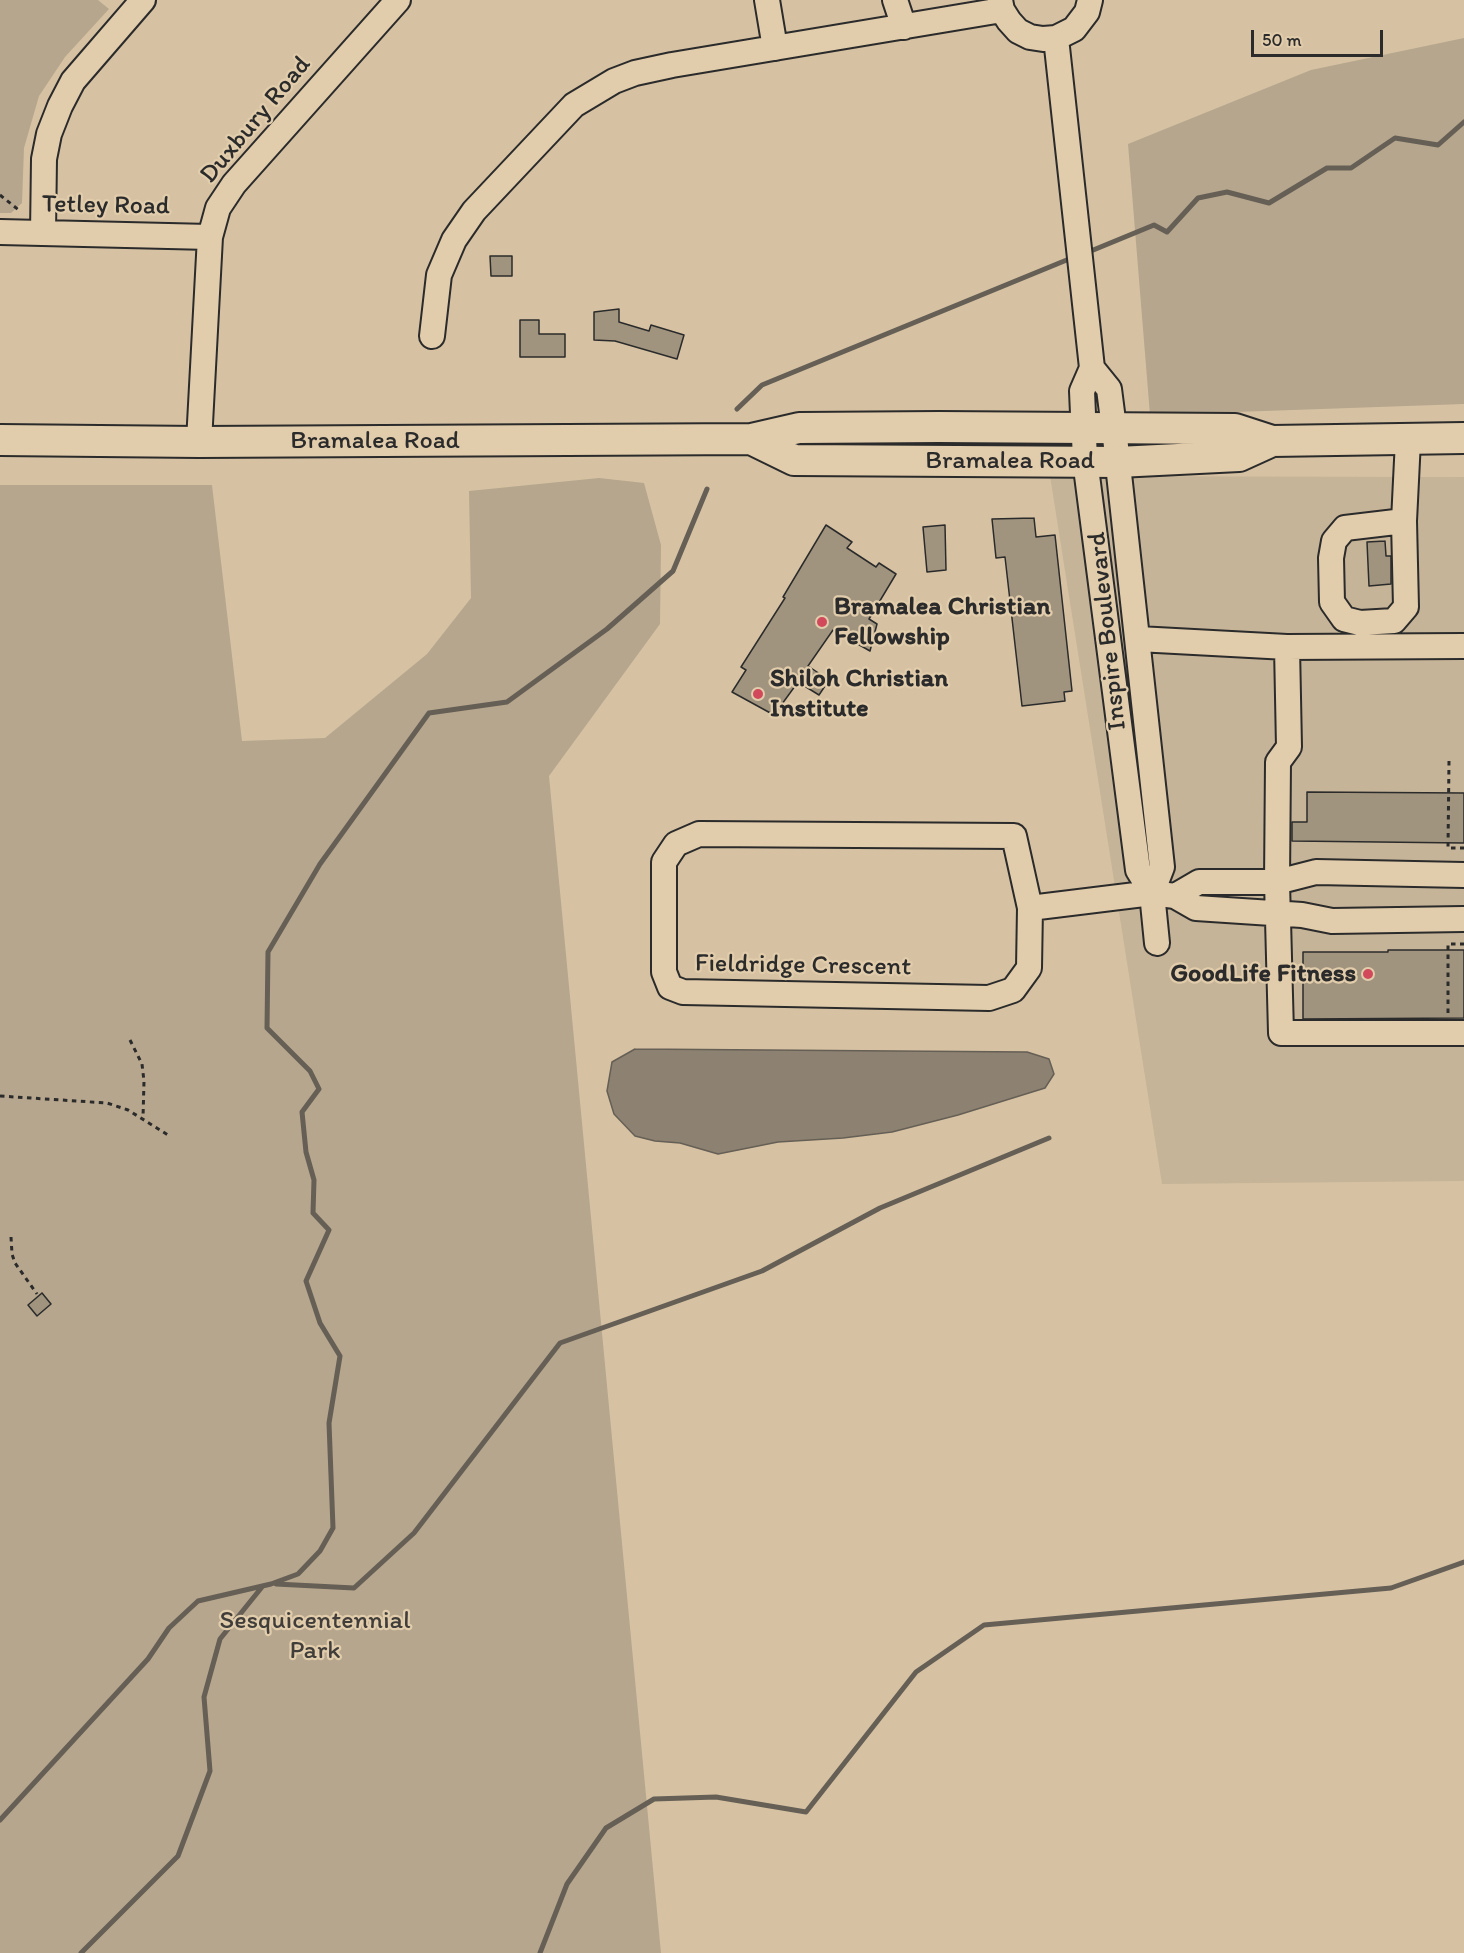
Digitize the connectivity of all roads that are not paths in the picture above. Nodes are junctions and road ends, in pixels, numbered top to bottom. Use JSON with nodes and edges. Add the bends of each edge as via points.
{"nodes":[{"id":1,"x":143,"y":0,"type":"edge"},
{"id":2,"x":398,"y":0,"type":"edge"},
{"id":3,"x":767,"y":0,"type":"edge"},
{"id":4,"x":895,"y":0,"type":"edge"},
{"id":5,"x":1090,"y":0,"type":"edge"},
{"id":6,"x":1001,"y":5,"type":"edge"},
{"id":7,"x":904,"y":27,"type":"junction"},
{"id":8,"x":1056,"y":38,"type":"junction"},
{"id":9,"x":776,"y":48,"type":"junction"},
{"id":10,"x":0,"y":232,"type":"edge"},
{"id":11,"x":43,"y":233,"type":"junction"},
{"id":12,"x":210,"y":237,"type":"junction"},
{"id":13,"x":432,"y":336,"type":"dead end"},
{"id":14,"x":1092,"y":368,"type":"junction"},
{"id":15,"x":1083,"y":428,"type":"junction"},
{"id":16,"x":1114,"y":428,"type":"junction"},
{"id":17,"x":1464,"y":438,"type":"edge"},
{"id":18,"x":751,"y":439,"type":"junction"},
{"id":19,"x":0,"y":440,"type":"edge"},
{"id":20,"x":1408,"y":440,"type":"junction"},
{"id":21,"x":1272,"y":441,"type":"junction"},
{"id":22,"x":199,"y":442,"type":"junction"},
{"id":23,"x":1085,"y":460,"type":"junction"},
{"id":24,"x":1118,"y":462,"type":"junction"},
{"id":25,"x":1404,"y":521,"type":"junction"},
{"id":26,"x":1138,"y":639,"type":"junction"},
{"id":27,"x":1464,"y":646,"type":"edge"},
{"id":28,"x":1287,"y":647,"type":"junction"},
{"id":29,"x":1464,"y":875,"type":"edge"},
{"id":30,"x":1277,"y":882,"type":"junction"},
{"id":31,"x":1164,"y":895,"type":"junction"},
{"id":32,"x":1030,"y":908,"type":"junction"},
{"id":33,"x":1278,"y":914,"type":"junction"},
{"id":34,"x":1464,"y":920,"type":"edge"},
{"id":35,"x":1157,"y":943,"type":"dead end"},
{"id":36,"x":1456,"y":1033,"type":"edge"}],
"edges":[{"from":1,"to":11,"type":"street","via":[[73,81],[60,106],[44,159]]},
{"from":2,"to":12,"type":"street","name":"Duxbury Road","via":[[234,184],[218,208]]},
{"from":3,"to":9,"type":"street"},
{"from":4,"to":7,"type":"street"},
{"from":5,"to":8,"type":"street","via":[[1082,21]]},
{"from":6,"to":7,"type":"street"},
{"from":6,"to":8,"type":"street","via":[[1009,21],[1024,34]]},
{"from":7,"to":9,"type":"street"},
{"from":8,"to":14,"type":"street","name":"Inspire Boulevard"},
{"from":9,"to":13,"type":"street","via":[[635,73],[574,105],[474,211],[454,240],[439,274]]},
{"from":10,"to":11,"type":"street","name":"Tetley Road"},
{"from":11,"to":12,"type":"street","name":"Tetley Road"},
{"from":12,"to":22,"type":"street","name":"Duxbury Road"},
{"from":14,"to":15,"type":"street","name":"Inspire Boulevard","via":[[1082,391]]},
{"from":14,"to":16,"type":"street","name":"Inspire Boulevard","via":[[1109,389]]},
{"from":15,"to":16,"type":"main road","name":"Bramalea Road"},
{"from":15,"to":18,"type":"main road","name":"Bramalea Road","via":[[799,428]]},
{"from":15,"to":23,"type":"street","name":"Inspire Boulevard"},
{"from":16,"to":21,"type":"main road","name":"Bramalea Road","via":[[1235,429]]},
{"from":16,"to":24,"type":"street","name":"Inspire Boulevard"},
{"from":17,"to":20,"type":"main road","name":"Bramalea Road"},
{"from":18,"to":22,"type":"main road","name":"Bramalea Road"},
{"from":18,"to":23,"type":"main road","name":"Bramalea Road","via":[[794,460]]},
{"from":19,"to":22,"type":"main road","name":"Bramalea Road"},
{"from":20,"to":21,"type":"main road","name":"Bramalea Road"},
{"from":20,"to":25,"type":"street"},
{"from":21,"to":24,"type":"main road","name":"Bramalea Road","via":[[1239,456]]},
{"from":23,"to":24,"type":"main road","name":"Bramalea Road"},
{"from":23,"to":31,"type":"street","name":"Inspire Boulevard","via":[[1138,870]]},
{"from":24,"to":26,"type":"street","name":"Inspire Boulevard"},
{"from":25,"to":25,"type":"street","via":[[1345,528],[1334,541],[1332,602],[1344,619],[1359,623],[1394,621],[1406,606]]},
{"from":26,"to":28,"type":"street"},
{"from":26,"to":31,"type":"street","name":"Inspire Boulevard"},
{"from":27,"to":28,"type":"street"},
{"from":28,"to":30,"type":"street","via":[[1289,747],[1278,762]]},
{"from":29,"to":30,"type":"street","via":[[1316,872]]},
{"from":30,"to":31,"type":"street","via":[[1199,882]]},
{"from":30,"to":33,"type":"street"},
{"from":31,"to":32,"type":"street"},
{"from":31,"to":33,"type":"street","via":[[1196,909]]},
{"from":31,"to":35,"type":"street","name":"Inspire Boulevard"},
{"from":32,"to":32,"type":"street","name":"Fieldridge Crescent","via":[[1029,968],[1013,990],[989,998],[683,992],[670,987],[664,972],[664,862],[676,844],[699,834],[1014,836]]},
{"from":33,"to":34,"type":"street","via":[[1332,921]]},
{"from":33,"to":36,"type":"street","via":[[1281,1033]]}]}
